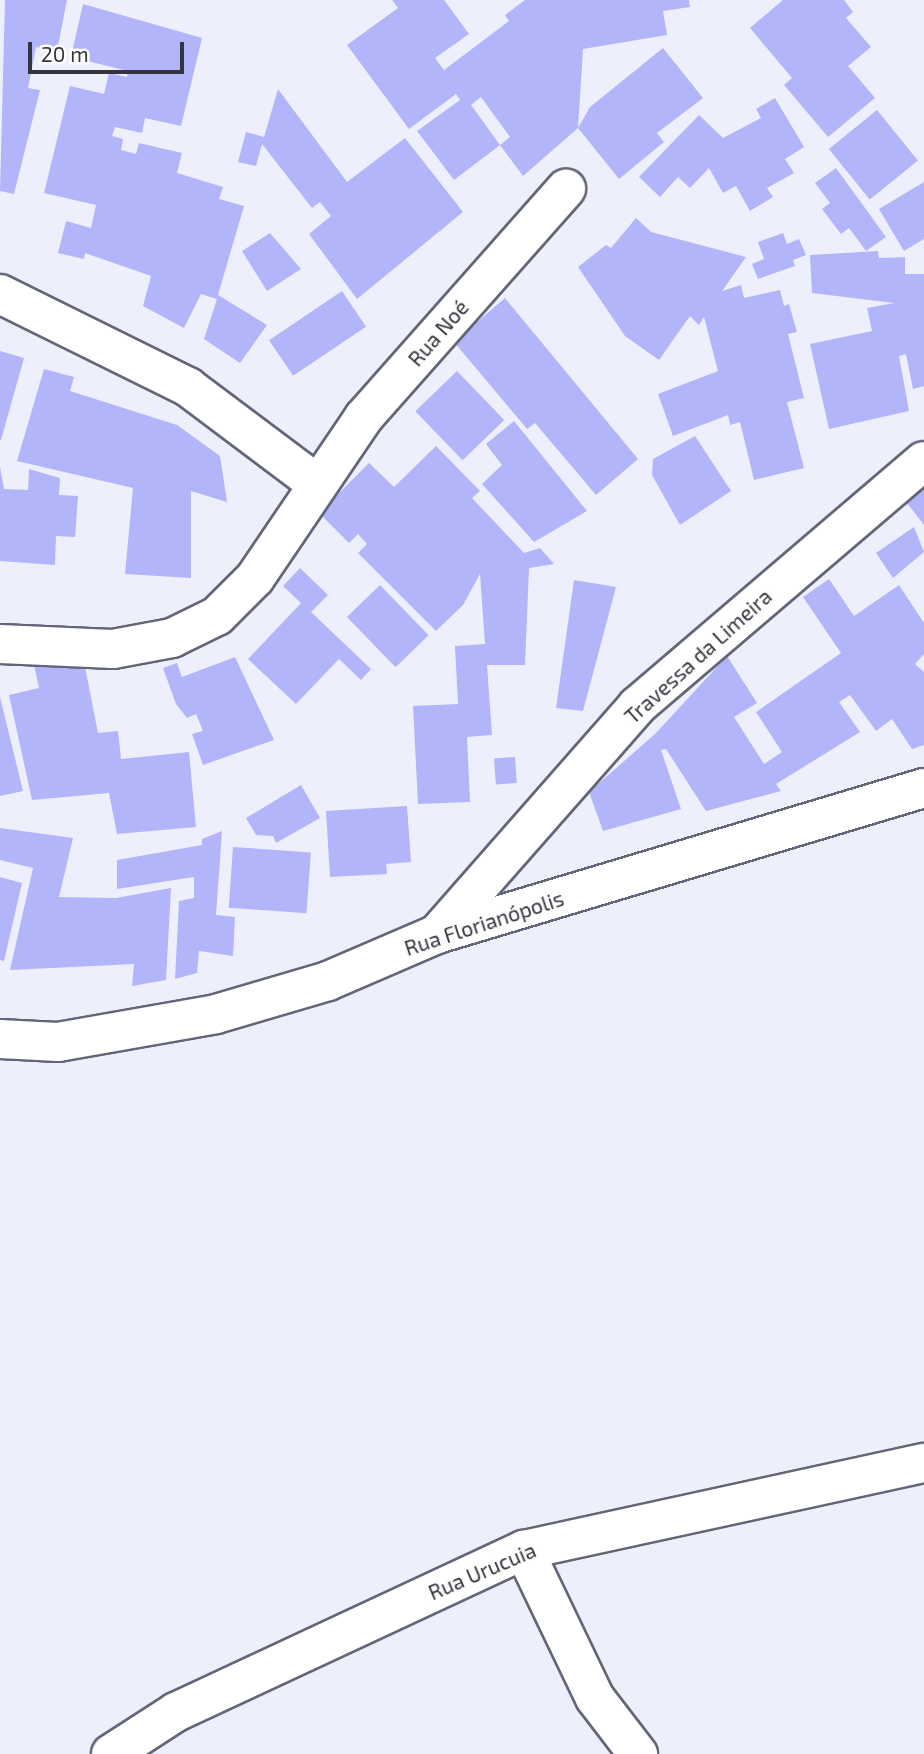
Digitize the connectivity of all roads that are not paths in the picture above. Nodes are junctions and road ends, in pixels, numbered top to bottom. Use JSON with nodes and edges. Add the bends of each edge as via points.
{"nodes":[{"id":1,"x":566,"y":189,"type":"dead end"},
{"id":2,"x":0,"y":294,"type":"edge"},
{"id":3,"x":924,"y":461,"type":"edge"},
{"id":4,"x":316,"y":483,"type":"junction"},
{"id":5,"x":0,"y":645,"type":"edge"},
{"id":6,"x":924,"y":788,"type":"edge"},
{"id":7,"x":437,"y":934,"type":"junction"},
{"id":8,"x":0,"y":1039,"type":"edge"},
{"id":9,"x":924,"y":1463,"type":"edge"},
{"id":10,"x":523,"y":1550,"type":"junction"},
{"id":11,"x":111,"y":1754,"type":"edge"},
{"id":12,"x":638,"y":1754,"type":"edge"}],
"edges":[{"from":1,"to":4,"type":"street","name":"Rua Noé","via":[[364,417]]},
{"from":2,"to":4,"type":"street","via":[[188,387]]},
{"from":3,"to":7,"type":"street","name":"Travessa da Limeira","via":[[637,706]]},
{"from":4,"to":5,"type":"street","name":"Rua Noé","via":[[255,578],[217,616],[173,638],[113,649]]},
{"from":6,"to":7,"type":"street","name":"Rua Florianópolis"},
{"from":7,"to":8,"type":"street","name":"Rua Florianópolis","via":[[328,981],[216,1014],[58,1042]]},
{"from":9,"to":10,"type":"street","name":"Rua Urucuia"},
{"from":10,"to":11,"type":"street","name":"Rua Urucuia","via":[[176,1712]]},
{"from":10,"to":12,"type":"street","via":[[595,1698]]}]}
